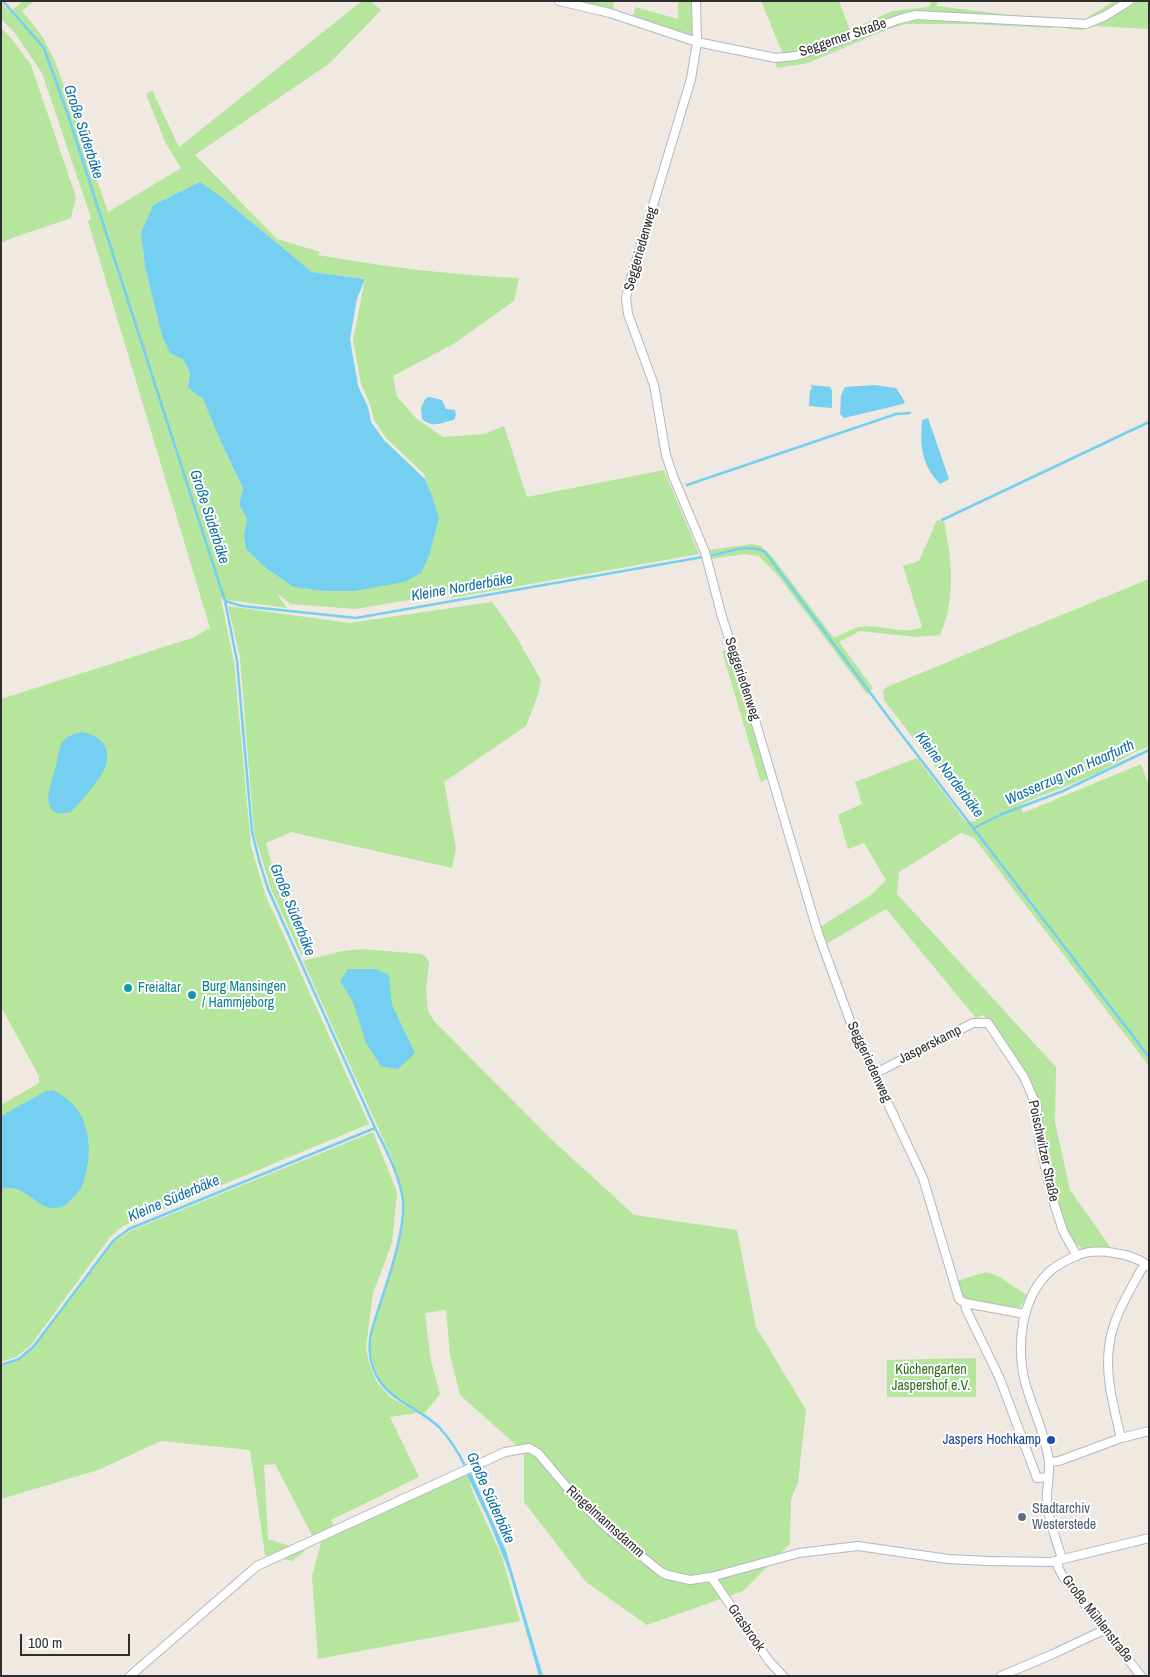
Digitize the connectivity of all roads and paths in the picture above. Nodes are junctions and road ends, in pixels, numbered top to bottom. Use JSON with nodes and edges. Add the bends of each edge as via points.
{"nodes":[{"id":1,"x":559,"y":1,"type":"edge"},
{"id":2,"x":696,"y":1,"type":"edge"},
{"id":3,"x":1129,"y":1,"type":"edge"},
{"id":4,"x":697,"y":42,"type":"junction"},
{"id":5,"x":988,"y":1023,"type":"joint"},
{"id":6,"x":874,"y":1074,"type":"junction"},
{"id":7,"x":1077,"y":1256,"type":"junction"},
{"id":8,"x":1147,"y":1265,"type":"edge"},
{"id":9,"x":965,"y":1303,"type":"junction"},
{"id":10,"x":1025,"y":1314,"type":"junction"},
{"id":11,"x":1149,"y":1431,"type":"edge"},
{"id":12,"x":1120,"y":1438,"type":"junction"},
{"id":13,"x":1049,"y":1462,"type":"junction"},
{"id":14,"x":1048,"y":1478,"type":"junction"},
{"id":15,"x":1149,"y":1538,"type":"edge"},
{"id":16,"x":1060,"y":1560,"type":"junction"},
{"id":17,"x":711,"y":1578,"type":"junction"},
{"id":18,"x":1104,"y":1630,"type":"junction"},
{"id":19,"x":130,"y":1676,"type":"edge"},
{"id":20,"x":783,"y":1676,"type":"edge"},
{"id":21,"x":1001,"y":1676,"type":"edge"},
{"id":22,"x":1141,"y":1676,"type":"edge"}],
"edges":[{"from":1,"to":4,"type":"street","name":"Seggerner Straße","via":[[610,13]]},
{"from":2,"to":4,"type":"street","name":"Seggeriedenweg"},
{"from":3,"to":4,"type":"street","name":"Seggerner Straße","via":[[1086,24],[916,15],[796,56],[776,58]]},
{"from":4,"to":6,"type":"street","name":"Seggeriedenweg","via":[[691,79],[626,298],[628,314],[654,385],[666,455],[705,552],[818,933],[853,1029]]},
{"from":5,"to":6,"type":"street","name":"Jasperskamp","via":[[973,1023]]},
{"from":5,"to":7,"type":"street","name":"Poischwitzer Straße","via":[[1024,1077],[1037,1107],[1038,1139],[1052,1197],[1063,1231]]},
{"from":6,"to":9,"type":"street","name":"Seggeriedenweg","via":[[923,1178],[950,1271],[960,1299]]},
{"from":7,"to":8,"type":"street","via":[[1111,1252]]},
{"from":7,"to":10,"type":"street","via":[[1050,1271],[1037,1287]]},
{"from":8,"to":12,"type":"street","via":[[1141,1270],[1117,1318],[1108,1346],[1110,1389]]},
{"from":9,"to":10,"type":"street"},
{"from":9,"to":14,"type":"street","name":"Seggeriedenweg","via":[[1000,1379],[1037,1478]]},
{"from":10,"to":13,"type":"street","via":[[1021,1360]]},
{"from":11,"to":12,"type":"street"},
{"from":12,"to":13,"type":"street"},
{"from":13,"to":14,"type":"street","name":"Große Mühlenstraße"},
{"from":14,"to":16,"type":"street","name":"Große Mühlenstraße","via":[[1047,1502]]},
{"from":15,"to":16,"type":"street","name":"Ringelmannsdamm"},
{"from":16,"to":17,"type":"street","name":"Ringelmannsdamm","via":[[988,1562],[858,1546],[799,1553]]},
{"from":16,"to":18,"type":"street","name":"Große Mühlenstraße","via":[[1058,1568],[1063,1577]]},
{"from":17,"to":19,"type":"street","name":"Ringelmannsdamm","via":[[690,1580],[661,1572],[576,1498],[538,1453],[529,1448],[505,1452],[257,1566]]},
{"from":17,"to":20,"type":"street","name":"Grasbrook"},
{"from":18,"to":21,"type":"street"},
{"from":18,"to":22,"type":"street","name":"Große Mühlenstraße"}]}
